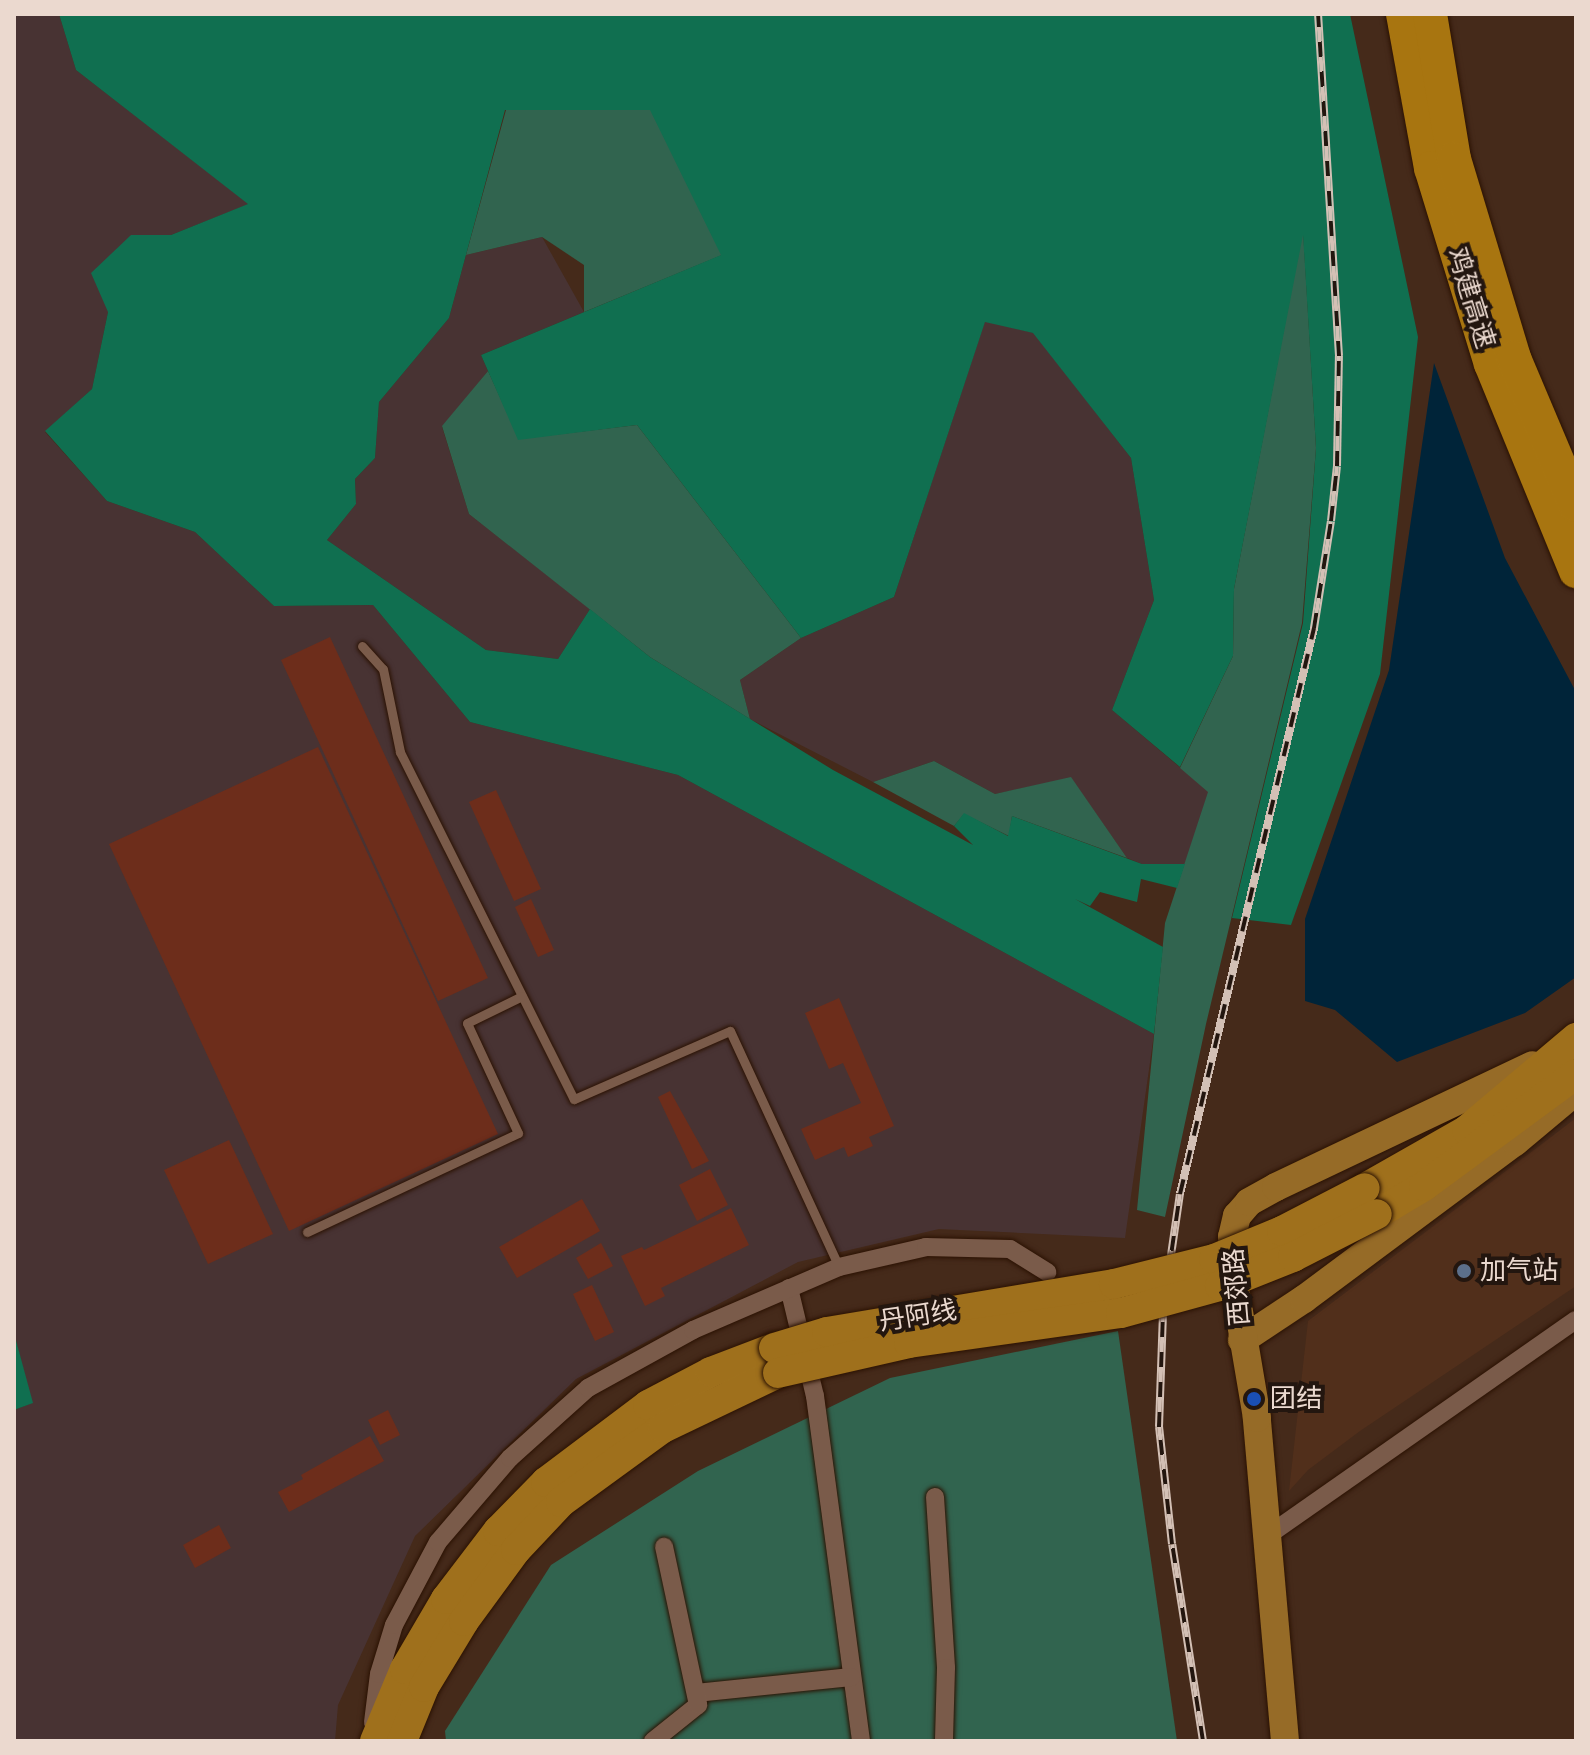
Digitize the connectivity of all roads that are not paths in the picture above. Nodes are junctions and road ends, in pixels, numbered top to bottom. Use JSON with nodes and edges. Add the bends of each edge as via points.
{"nodes":[{"id":1,"x":1403,"y":14,"type":"edge"},
{"id":2,"x":1430,"y":14,"type":"edge"},
{"id":3,"x":1576,"y":505,"type":"edge"},
{"id":4,"x":1576,"y":571,"type":"edge"},
{"id":5,"x":362,"y":646,"type":"dead end"},
{"id":6,"x":522,"y":996,"type":"junction"},
{"id":7,"x":1576,"y":1038,"type":"edge"},
{"id":8,"x":1576,"y":1074,"type":"edge"},
{"id":9,"x":1576,"y":1091,"type":"edge"},
{"id":10,"x":1371,"y":1201,"type":"junction"},
{"id":11,"x":307,"y":1232,"type":"dead end"},
{"id":12,"x":839,"y":1267,"type":"junction"},
{"id":13,"x":1047,"y":1272,"type":"dead end"},
{"id":14,"x":789,"y":1288,"type":"junction"},
{"id":15,"x":1576,"y":1320,"type":"edge"},
{"id":16,"x":1242,"y":1340,"type":"junction"},
{"id":17,"x":776,"y":1360,"type":"junction"},
{"id":18,"x":935,"y":1497,"type":"dead end"},
{"id":19,"x":1270,"y":1534,"type":"junction"},
{"id":20,"x":664,"y":1547,"type":"dead end"},
{"id":21,"x":851,"y":1677,"type":"junction"},
{"id":22,"x":696,"y":1693,"type":"junction"},
{"id":23,"x":372,"y":1741,"type":"edge"},
{"id":24,"x":402,"y":1741,"type":"edge"},
{"id":25,"x":653,"y":1741,"type":"edge"},
{"id":26,"x":861,"y":1741,"type":"edge"},
{"id":27,"x":944,"y":1741,"type":"edge"},
{"id":28,"x":1285,"y":1741,"type":"edge"}],
"edges":[{"from":1,"to":4,"type":"highway","name":"鸡建高速","via":[[1431,168],[1491,364]]},
{"from":2,"to":3,"type":"highway","name":"鸡建高速","via":[[1454,159],[1514,358]]},
{"from":5,"to":6,"type":"lane","via":[[383,669],[400,752]]},
{"from":6,"to":11,"type":"lane","via":[[467,1023],[518,1133]]},
{"from":6,"to":12,"type":"lane","via":[[574,1099],[730,1031]]},
{"from":7,"to":10,"type":"highway","name":"丹阿线","via":[[1467,1130]]},
{"from":7,"to":16,"type":"main road","name":"西郊路","via":[[1518,1074],[1249,1202],[1237,1216],[1232,1237]]},
{"from":8,"to":10,"type":"highway","name":"丹阿线","via":[[1424,1186]]},
{"from":9,"to":16,"type":"main road","via":[[1317,1290]]},
{"from":10,"to":17,"type":"highway","name":"丹阿线","bridge":true,"via":[[1214,1259],[1114,1284],[857,1326]]},
{"from":12,"to":13,"type":"street","via":[[926,1247],[1010,1249]]},
{"from":12,"to":14,"type":"street"},
{"from":14,"to":21,"type":"street","via":[[815,1396]]},
{"from":14,"to":23,"type":"street","via":[[693,1330],[588,1388],[510,1458],[438,1542],[394,1625],[379,1674]]},
{"from":15,"to":19,"type":"street"},
{"from":16,"to":19,"type":"main road","name":"西郊路"},
{"from":17,"to":23,"type":"highway","name":"丹阿线","via":[[711,1372],[648,1405],[546,1482],[498,1531],[446,1599],[405,1669]]},
{"from":17,"to":24,"type":"highway","name":"丹阿线","via":[[663,1428],[561,1502],[516,1550],[464,1621],[424,1687]]},
{"from":18,"to":27,"type":"street","via":[[946,1668]]},
{"from":19,"to":28,"type":"main road","name":"西郊路"},
{"from":20,"to":22,"type":"street"},
{"from":21,"to":22,"type":"street"},
{"from":21,"to":26,"type":"street"},
{"from":22,"to":25,"type":"street","via":[[698,1705]]}]}
